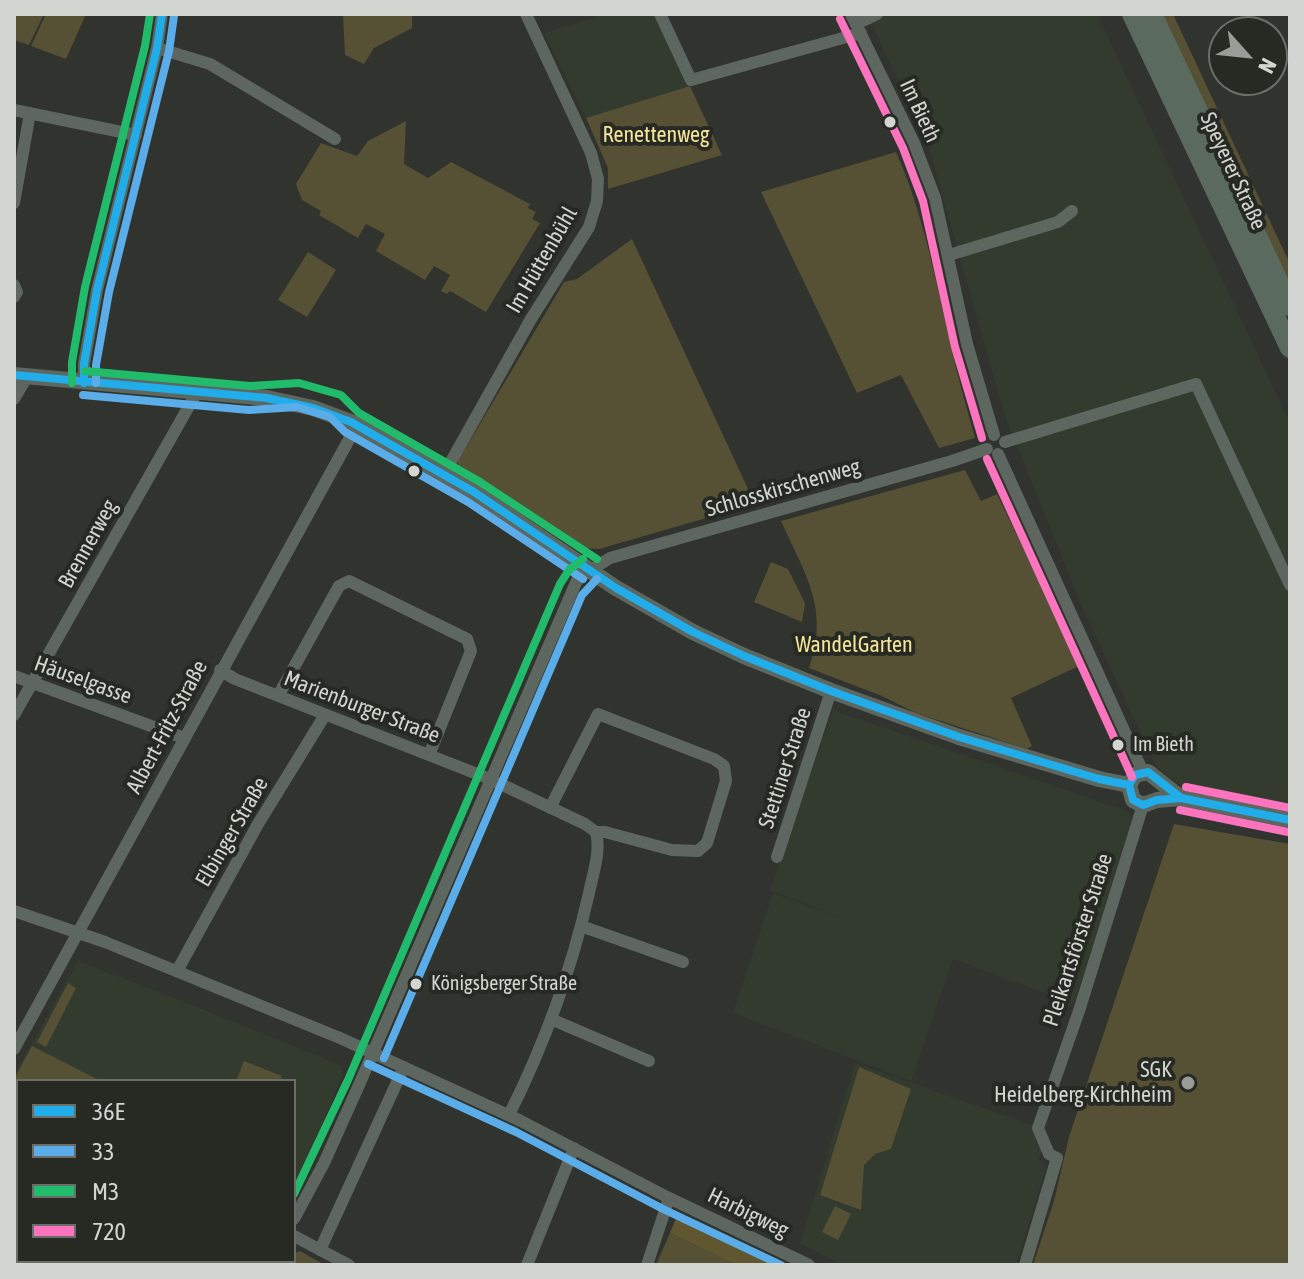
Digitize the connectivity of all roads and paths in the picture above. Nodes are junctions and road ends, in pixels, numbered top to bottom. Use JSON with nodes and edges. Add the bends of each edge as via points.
{"nodes":[{"id":1,"x":162,"y":14,"type":"edge"},
{"id":2,"x":526,"y":14,"type":"edge"},
{"id":3,"x":660,"y":14,"type":"edge"},
{"id":4,"x":877,"y":14,"type":"edge"},
{"id":5,"x":1132,"y":14,"type":"edge"},
{"id":6,"x":1152,"y":14,"type":"edge"},
{"id":7,"x":856,"y":24,"type":"edge"},
{"id":8,"x":157,"y":48,"type":"junction"},
{"id":9,"x":14,"y":110,"type":"edge"},
{"id":10,"x":30,"y":113,"type":"junction"},
{"id":11,"x":136,"y":135,"type":"junction"},
{"id":12,"x":335,"y":139,"type":"dead end"},
{"id":13,"x":14,"y":203,"type":"edge"},
{"id":14,"x":1072,"y":211,"type":"dead end"},
{"id":15,"x":949,"y":255,"type":"junction"},
{"id":16,"x":14,"y":285,"type":"edge"},
{"id":17,"x":14,"y":297,"type":"edge"},
{"id":18,"x":1290,"y":306,"type":"edge"},
{"id":19,"x":1290,"y":348,"type":"edge"},
{"id":20,"x":21,"y":376,"type":"edge"},
{"id":21,"x":84,"y":383,"type":"junction"},
{"id":22,"x":197,"y":392,"type":"junction"},
{"id":23,"x":14,"y":399,"type":"edge"},
{"id":24,"x":357,"y":425,"type":"junction"},
{"id":25,"x":996,"y":445,"type":"junction"},
{"id":26,"x":444,"y":474,"type":"junction"},
{"id":27,"x":590,"y":569,"type":"junction"},
{"id":28,"x":1290,"y":585,"type":"edge"},
{"id":29,"x":220,"y":670,"type":"junction"},
{"id":30,"x":14,"y":676,"type":"edge"},
{"id":31,"x":33,"y":682,"type":"junction"},
{"id":32,"x":831,"y":691,"type":"junction"},
{"id":33,"x":278,"y":696,"type":"junction"},
{"id":34,"x":14,"y":715,"type":"edge"},
{"id":35,"x":325,"y":715,"type":"junction"},
{"id":36,"x":184,"y":738,"type":"junction"},
{"id":37,"x":429,"y":755,"type":"junction"},
{"id":38,"x":1143,"y":772,"type":"junction"},
{"id":39,"x":490,"y":779,"type":"junction"},
{"id":40,"x":1129,"y":785,"type":"junction"},
{"id":41,"x":1153,"y":796,"type":"junction"},
{"id":42,"x":550,"y":808,"type":"junction"},
{"id":43,"x":1290,"y":820,"type":"edge"},
{"id":44,"x":596,"y":832,"type":"junction"},
{"id":45,"x":777,"y":857,"type":"dead end"},
{"id":46,"x":14,"y":911,"type":"edge"},
{"id":47,"x":581,"y":926,"type":"junction"},
{"id":48,"x":78,"y":933,"type":"junction"},
{"id":49,"x":683,"y":962,"type":"dead end"},
{"id":50,"x":177,"y":971,"type":"junction"},
{"id":51,"x":553,"y":1020,"type":"junction"},
{"id":52,"x":14,"y":1049,"type":"edge"},
{"id":53,"x":373,"y":1053,"type":"junction"},
{"id":54,"x":649,"y":1061,"type":"dead end"},
{"id":55,"x":404,"y":1067,"type":"junction"},
{"id":56,"x":509,"y":1115,"type":"junction"},
{"id":57,"x":574,"y":1148,"type":"junction"},
{"id":58,"x":669,"y":1198,"type":"junction"},
{"id":59,"x":296,"y":1215,"type":"edge"},
{"id":60,"x":296,"y":1237,"type":"edge"},
{"id":61,"x":320,"y":1250,"type":"junction"},
{"id":62,"x":349,"y":1265,"type":"edge"},
{"id":63,"x":527,"y":1265,"type":"edge"},
{"id":64,"x":647,"y":1265,"type":"edge"},
{"id":65,"x":809,"y":1265,"type":"edge"},
{"id":66,"x":1025,"y":1265,"type":"edge"}],
"edges":[{"from":1,"to":8,"type":"street"},
{"from":2,"to":26,"type":"street","name":"Im Hüttenbühl","via":[[591,153],[597,201],[589,227]]},
{"from":3,"to":7,"type":"street","via":[[691,80]]},
{"from":4,"to":7,"type":"street"},
{"from":5,"to":19,"type":"main road","name":"Speyerer Straße"},
{"from":6,"to":18,"type":"main road","name":"Speyerer Straße"},
{"from":7,"to":15,"type":"street","name":"Im Bieth","via":[[914,143]]},
{"from":8,"to":11,"type":"street"},
{"from":8,"to":12,"type":"street","via":[[210,64]]},
{"from":9,"to":10,"type":"street"},
{"from":10,"to":11,"type":"street"},
{"from":10,"to":13,"type":"street"},
{"from":11,"to":21,"type":"street","via":[[97,290]]},
{"from":14,"to":15,"type":"street","via":[[1058,222]]},
{"from":15,"to":25,"type":"street","name":"Im Bieth"},
{"from":16,"to":17,"type":"street"},
{"from":20,"to":21,"type":"street"},
{"from":20,"to":23,"type":"street"},
{"from":21,"to":22,"type":"street"},
{"from":22,"to":24,"type":"street","via":[[267,398]]},
{"from":22,"to":31,"type":"street","name":"Brennerweg"},
{"from":24,"to":26,"type":"street"},
{"from":24,"to":29,"type":"street","name":"Albert-Fritz-Straße"},
{"from":25,"to":27,"type":"street","name":"Schlosskirschenweg","via":[[610,558]]},
{"from":25,"to":28,"type":"street","name":"Schlosskirschenweg","via":[[1196,384]]},
{"from":25,"to":38,"type":"street","name":"Im Bieth"},
{"from":26,"to":27,"type":"street"},
{"from":27,"to":32,"type":"street","via":[[693,632]]},
{"from":27,"to":39,"type":"street","via":[[571,589]]},
{"from":29,"to":33,"type":"street","name":"Marienburger Straße"},
{"from":29,"to":36,"type":"street","name":"Albert-Fritz-Straße"},
{"from":30,"to":31,"type":"street","name":"Häuselgasse"},
{"from":31,"to":34,"type":"street","name":"Brennerweg"},
{"from":31,"to":36,"type":"street","name":"Häuselgasse"},
{"from":32,"to":40,"type":"street","via":[[972,741]]},
{"from":32,"to":45,"type":"street","name":"Stettiner Straße"},
{"from":33,"to":35,"type":"street","name":"Marienburger Straße"},
{"from":33,"to":37,"type":"street","via":[[339,586],[349,581],[467,639],[471,651]]},
{"from":35,"to":37,"type":"street","name":"Marienburger Straße"},
{"from":35,"to":50,"type":"street","name":"Elbinger Straße"},
{"from":36,"to":48,"type":"street","name":"Albert-Fritz-Straße"},
{"from":37,"to":39,"type":"street","name":"Marienburger Straße"},
{"from":38,"to":40,"type":"street"},
{"from":38,"to":41,"type":"street","via":[[1154,774]]},
{"from":39,"to":42,"type":"street","name":"Marienburger Straße"},
{"from":39,"to":53,"type":"street"},
{"from":40,"to":41,"type":"street","via":[[1133,800]]},
{"from":41,"to":43,"type":"street"},
{"from":41,"to":66,"type":"street","name":"Pleikartsförster Straße","via":[[1038,1128],[1049,1154],[1057,1158]]},
{"from":42,"to":44,"type":"street","name":"Marienburger Straße"},
{"from":42,"to":44,"type":"street","name":"Marienburger Straße","via":[[598,714],[724,766],[726,781],[707,843],[698,851]]},
{"from":44,"to":47,"type":"street","via":[[597,857]]},
{"from":46,"to":48,"type":"street"},
{"from":47,"to":49,"type":"street"},
{"from":47,"to":51,"type":"street"},
{"from":48,"to":50,"type":"street"},
{"from":48,"to":52,"type":"street","name":"Albert-Fritz-Straße"},
{"from":50,"to":53,"type":"street"},
{"from":51,"to":54,"type":"street"},
{"from":51,"to":56,"type":"street"},
{"from":53,"to":55,"type":"street"},
{"from":53,"to":59,"type":"street"},
{"from":55,"to":56,"type":"street"},
{"from":55,"to":61,"type":"street"},
{"from":56,"to":57,"type":"street"},
{"from":57,"to":58,"type":"street"},
{"from":57,"to":63,"type":"street"},
{"from":58,"to":64,"type":"street"},
{"from":58,"to":65,"type":"street","name":"Harbigweg"},
{"from":60,"to":61,"type":"street"},
{"from":61,"to":62,"type":"street"}]}
